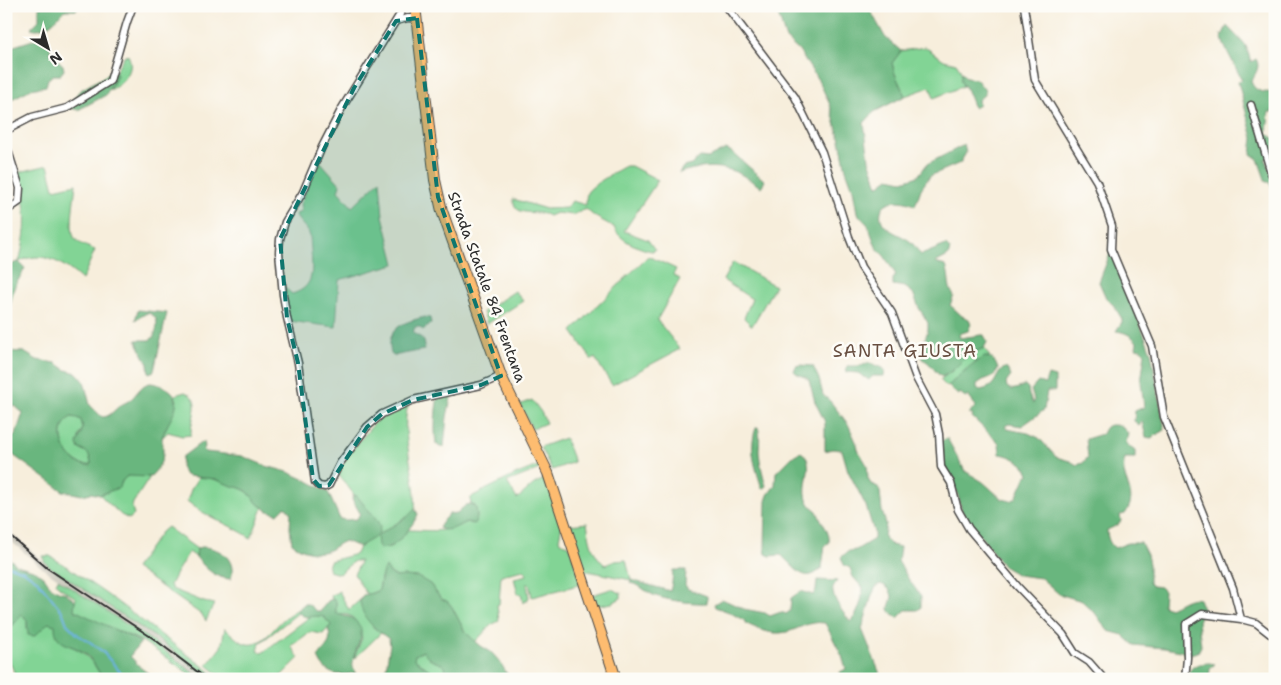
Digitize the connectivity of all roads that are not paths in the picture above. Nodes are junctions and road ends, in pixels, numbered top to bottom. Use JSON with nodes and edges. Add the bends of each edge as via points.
{"nodes":[{"id":1,"x":133,"y":6,"type":"edge"},
{"id":2,"x":405,"y":6,"type":"edge"},
{"id":3,"x":415,"y":6,"type":"edge"},
{"id":4,"x":726,"y":6,"type":"edge"},
{"id":5,"x":1024,"y":6,"type":"edge"},
{"id":6,"x":417,"y":18,"type":"junction"},
{"id":7,"x":396,"y":21,"type":"junction"},
{"id":8,"x":1251,"y":105,"type":"dead end"},
{"id":9,"x":6,"y":133,"type":"edge"},
{"id":10,"x":6,"y":144,"type":"edge"},
{"id":11,"x":1275,"y":181,"type":"edge"},
{"id":12,"x":6,"y":211,"type":"edge"},
{"id":13,"x":501,"y":376,"type":"junction"},
{"id":14,"x":1241,"y":619,"type":"junction"},
{"id":15,"x":1272,"y":634,"type":"edge"},
{"id":16,"x":1275,"y":642,"type":"edge"},
{"id":17,"x":616,"y":679,"type":"edge"},
{"id":18,"x":1104,"y":679,"type":"edge"},
{"id":19,"x":1185,"y":679,"type":"edge"}],
"edges":[{"from":1,"to":9,"type":"street","via":[[110,81],[67,108],[32,117]]},
{"from":2,"to":7,"type":"street"},
{"from":3,"to":6,"type":"main road","name":"Strada Statale 84 Frentana"},
{"from":4,"to":18,"type":"street","via":[[795,97],[822,152],[848,237],[892,313],[916,378],[935,414],[941,467],[951,483],[958,510],[969,529],[1063,634],[1075,653],[1089,662]]},
{"from":5,"to":14,"type":"street","via":[[1035,80],[1097,182],[1112,226],[1111,249],[1152,346],[1164,417],[1230,580]]},
{"from":6,"to":7,"type":"street"},
{"from":6,"to":13,"type":"main road","name":"Strada Statale 84 Frentana","via":[[438,197]]},
{"from":7,"to":13,"type":"street","via":[[342,108],[303,192],[285,222],[280,239],[283,295],[298,363],[315,482],[319,486],[329,485],[340,463],[366,427],[382,414],[413,400],[480,385]]},
{"from":8,"to":11,"type":"street"},
{"from":10,"to":12,"type":"street","via":[[20,188],[19,202]]},
{"from":13,"to":17,"type":"main road","name":"Strada Statale 84 Frentana","via":[[548,473]]},
{"from":14,"to":15,"type":"street","via":[[1256,623]]},
{"from":14,"to":19,"type":"street","via":[[1202,614],[1186,624],[1188,658]]},
{"from":15,"to":16,"type":"street"}]}
